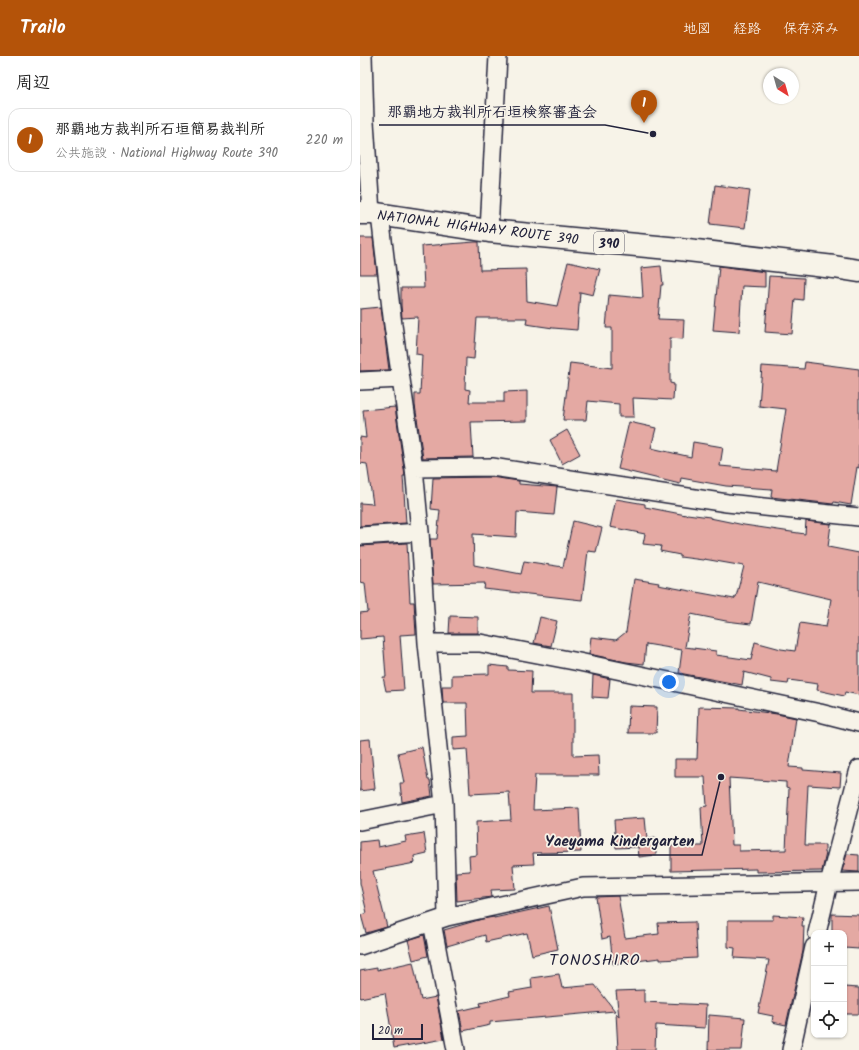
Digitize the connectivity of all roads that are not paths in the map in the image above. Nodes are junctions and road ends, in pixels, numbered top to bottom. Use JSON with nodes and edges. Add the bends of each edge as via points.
{"nodes":[{"id":1,"x":363,"y":56,"type":"edge"},
{"id":2,"x":498,"y":56,"type":"edge"},
{"id":3,"x":370,"y":214,"type":"edge"},
{"id":4,"x":489,"y":231,"type":"junction"},
{"id":5,"x":859,"y":271,"type":"edge"},
{"id":6,"x":401,"y":379,"type":"junction"},
{"id":7,"x":360,"y":381,"type":"edge"},
{"id":8,"x":414,"y":468,"type":"junction"},
{"id":9,"x":859,"y":517,"type":"edge"},
{"id":10,"x":420,"y":532,"type":"junction"},
{"id":11,"x":360,"y":536,"type":"edge"},
{"id":12,"x":427,"y":643,"type":"junction"},
{"id":13,"x":859,"y":723,"type":"edge"},
{"id":14,"x":859,"y":769,"type":"edge"},
{"id":15,"x":444,"y":804,"type":"junction"},
{"id":16,"x":360,"y":821,"type":"edge"},
{"id":17,"x":829,"y":882,"type":"junction"},
{"id":18,"x":859,"y":882,"type":"edge"},
{"id":19,"x":440,"y":920,"type":"junction"},
{"id":20,"x":818,"y":930,"type":"edge"},
{"id":21,"x":360,"y":946,"type":"edge"},
{"id":22,"x":811,"y":960,"type":"edge"},
{"id":23,"x":456,"y":1050,"type":"edge"},
{"id":24,"x":791,"y":1050,"type":"edge"}],
"edges":[{"from":1,"to":3,"type":"street"},
{"from":2,"to":4,"type":"street"},
{"from":3,"to":4,"type":"highway","name":"NATIONAL HIGHWAY ROUTE 390","number":"390"},
{"from":3,"to":6,"type":"street","via":[[393,325]]},
{"from":4,"to":5,"type":"highway","name":"NATIONAL HIGHWAY ROUTE 390","number":"390","via":[[679,249]]},
{"from":6,"to":7,"type":"street"},
{"from":6,"to":8,"type":"street"},
{"from":8,"to":9,"type":"street","via":[[492,467],[727,502]]},
{"from":8,"to":10,"type":"street"},
{"from":10,"to":11,"type":"street"},
{"from":10,"to":12,"type":"street"},
{"from":12,"to":13,"type":"street","via":[[480,643]]},
{"from":12,"to":15,"type":"street"},
{"from":14,"to":17,"type":"street"},
{"from":15,"to":16,"type":"street"},
{"from":15,"to":19,"type":"street"},
{"from":17,"to":18,"type":"street"},
{"from":17,"to":19,"type":"street","via":[[584,887]]},
{"from":17,"to":20,"type":"street"},
{"from":19,"to":21,"type":"street"},
{"from":19,"to":23,"type":"street"},
{"from":22,"to":24,"type":"street"}]}
